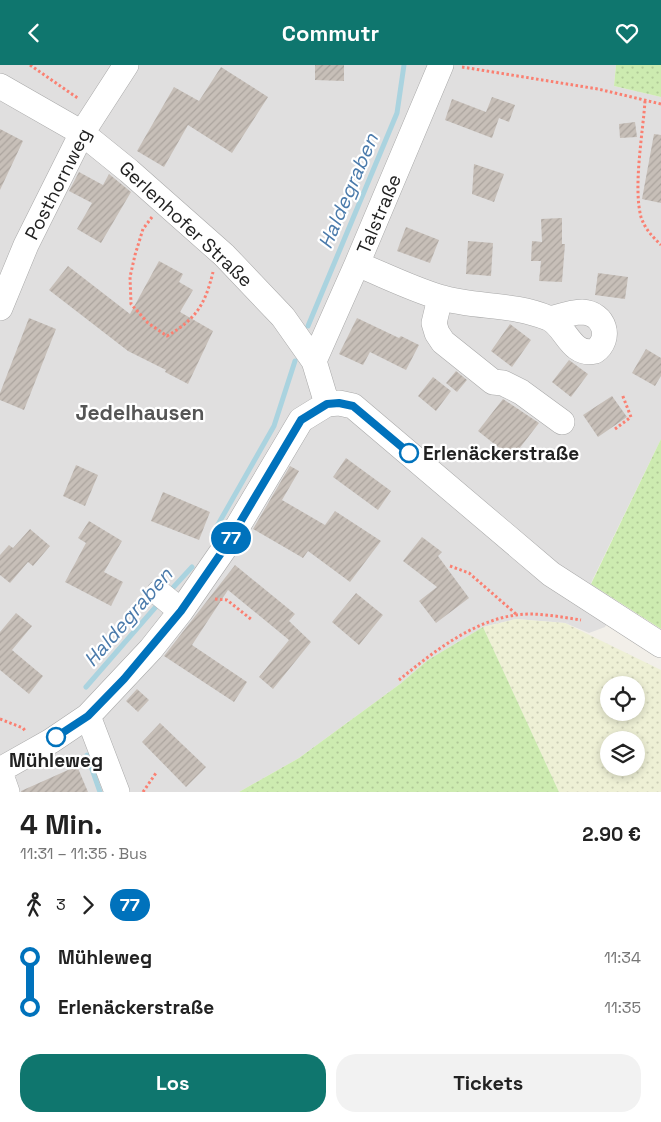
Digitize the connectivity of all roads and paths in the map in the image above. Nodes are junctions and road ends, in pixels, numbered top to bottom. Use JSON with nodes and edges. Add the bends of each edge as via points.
{"nodes":[{"id":1,"x":30,"y":65,"type":"edge"},
{"id":2,"x":126,"y":65,"type":"edge"},
{"id":3,"x":450,"y":66,"type":"edge"},
{"id":4,"x":0,"y":86,"type":"edge"},
{"id":5,"x":645,"y":101,"type":"junction"},
{"id":6,"x":661,"y":104,"type":"edge"},
{"id":7,"x":97,"y":111,"type":"junction"},
{"id":8,"x":82,"y":133,"type":"junction"},
{"id":9,"x":165,"y":201,"type":"junction"},
{"id":10,"x":661,"y":245,"type":"edge"},
{"id":11,"x":224,"y":255,"type":"junction"},
{"id":12,"x":358,"y":264,"type":"junction"},
{"id":13,"x":440,"y":298,"type":"junction"},
{"id":14,"x":0,"y":309,"type":"edge"},
{"id":15,"x":551,"y":319,"type":"dead end"},
{"id":16,"x":314,"y":361,"type":"junction"},
{"id":17,"x":622,"y":394,"type":"dead end"},
{"id":18,"x":327,"y":404,"type":"junction"},
{"id":19,"x":562,"y":422,"type":"dead end"},
{"id":20,"x":615,"y":429,"type":"dead end"},
{"id":21,"x":450,"y":566,"type":"dead end"},
{"id":22,"x":215,"y":599,"type":"dead end"},
{"id":23,"x":516,"y":615,"type":"junction"},
{"id":24,"x":564,"y":617,"type":"dead end"},
{"id":25,"x":252,"y":620,"type":"dead end"},
{"id":26,"x":661,"y":645,"type":"edge"},
{"id":27,"x":399,"y":680,"type":"dead end"},
{"id":28,"x":88,"y":716,"type":"junction"},
{"id":29,"x":0,"y":719,"type":"edge"},
{"id":30,"x":40,"y":747,"type":"junction"},
{"id":31,"x":0,"y":771,"type":"edge"},
{"id":32,"x":156,"y":773,"type":"dead end"},
{"id":33,"x":7,"y":792,"type":"edge"},
{"id":34,"x":116,"y":792,"type":"edge"},
{"id":35,"x":143,"y":792,"type":"edge"}],
"edges":[{"from":1,"to":7,"type":"path"},
{"from":2,"to":7,"type":"street","name":"Posthornweg"},
{"from":3,"to":5,"type":"path","via":[[598,89]]},
{"from":3,"to":12,"type":"street","name":"Talstraße"},
{"from":4,"to":8,"type":"street","name":"Gerlenhofer Straße"},
{"from":5,"to":6,"type":"path"},
{"from":5,"to":10,"type":"path","via":[[638,199],[648,232]]},
{"from":7,"to":8,"type":"street","name":"Posthornweg"},
{"from":8,"to":9,"type":"street","name":"Gerlenhofer Straße"},
{"from":8,"to":14,"type":"street","name":"Posthornweg","via":[[26,245]]},
{"from":9,"to":11,"type":"street","name":"Gerlenhofer Straße"},
{"from":9,"to":11,"type":"path","via":[[143,229],[130,277],[131,304],[148,323],[167,336],[195,317],[208,295],[213,272]]},
{"from":11,"to":16,"type":"street","name":"Gerlenhofer Straße","via":[[283,317]]},
{"from":12,"to":13,"type":"street"},
{"from":12,"to":16,"type":"street","name":"Talstraße"},
{"from":13,"to":15,"type":"street","via":[[522,308]]},
{"from":13,"to":19,"type":"street","via":[[434,323],[443,343],[493,382],[521,391]]},
{"from":16,"to":18,"type":"street","name":"Gerlenhofer Straße"},
{"from":17,"to":20,"type":"path","via":[[631,417]]},
{"from":18,"to":26,"type":"street","via":[[353,406],[551,574]]},
{"from":18,"to":28,"type":"street","via":[[301,420],[226,546],[170,602],[124,679]]},
{"from":21,"to":23,"type":"path","via":[[469,573]]},
{"from":22,"to":25,"type":"path","via":[[227,600]]},
{"from":23,"to":24,"type":"path"},
{"from":23,"to":27,"type":"path","via":[[482,624],[426,657]]},
{"from":28,"to":30,"type":"street"},
{"from":28,"to":34,"type":"street"},
{"from":29,"to":30,"type":"path","via":[[23,728]]},
{"from":30,"to":31,"type":"street"},
{"from":31,"to":33,"type":"street"},
{"from":32,"to":35,"type":"path"}]}
